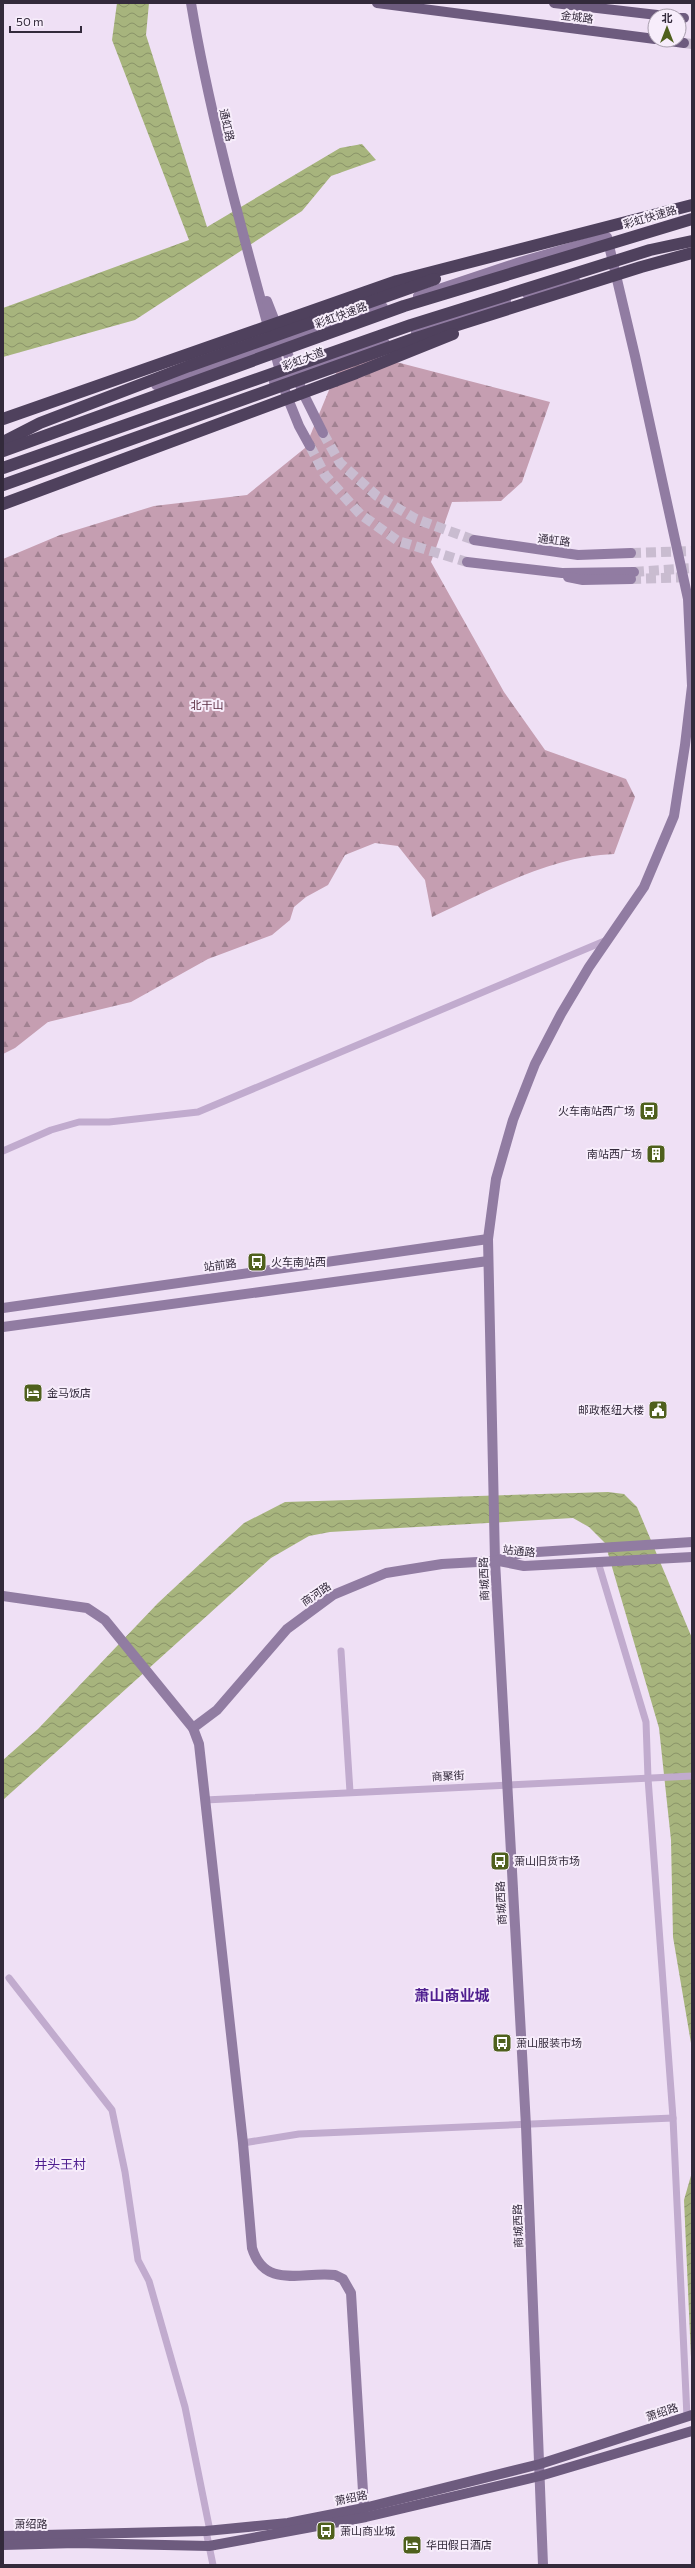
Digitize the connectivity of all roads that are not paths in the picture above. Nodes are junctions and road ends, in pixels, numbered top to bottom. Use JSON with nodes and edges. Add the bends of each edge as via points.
{"nodes":[{"id":1,"x":191,"y":3,"type":"edge"},
{"id":2,"x":377,"y":3,"type":"edge"},
{"id":3,"x":554,"y":3,"type":"edge"},
{"id":4,"x":647,"y":14,"type":"edge"},
{"id":5,"x":647,"y":38,"type":"edge"},
{"id":6,"x":692,"y":205,"type":"edge"},
{"id":7,"x":692,"y":219,"type":"edge"},
{"id":8,"x":607,"y":237,"type":"joint"},
{"id":9,"x":692,"y":241,"type":"edge"},
{"id":10,"x":692,"y":253,"type":"edge"},
{"id":11,"x":510,"y":254,"type":"junction"},
{"id":12,"x":615,"y":273,"type":"junction"},
{"id":13,"x":530,"y":303,"type":"junction"},
{"id":14,"x":278,"y":343,"type":"junction"},
{"id":15,"x":295,"y":374,"type":"junction"},
{"id":16,"x":282,"y":380,"type":"junction"},
{"id":17,"x":3,"y":419,"type":"edge"},
{"id":18,"x":322,"y":433,"type":"tunnel mouth"},
{"id":19,"x":3,"y":440,"type":"edge"},
{"id":20,"x":310,"y":446,"type":"tunnel mouth"},
{"id":21,"x":3,"y":450,"type":"edge"},
{"id":22,"x":3,"y":468,"type":"edge"},
{"id":23,"x":3,"y":479,"type":"edge"},
{"id":24,"x":3,"y":485,"type":"edge"},
{"id":25,"x":3,"y":504,"type":"edge"},
{"id":26,"x":474,"y":540,"type":"tunnel mouth"},
{"id":27,"x":631,"y":553,"type":"tunnel mouth"},
{"id":28,"x":467,"y":562,"type":"tunnel mouth"},
{"id":29,"x":632,"y":576,"type":"tunnel mouth"},
{"id":30,"x":607,"y":940,"type":"junction"},
{"id":31,"x":3,"y":1151,"type":"edge"},
{"id":32,"x":488,"y":1239,"type":"junction"},
{"id":33,"x":488,"y":1260,"type":"junction"},
{"id":34,"x":3,"y":1308,"type":"edge"},
{"id":35,"x":3,"y":1327,"type":"edge"},
{"id":36,"x":692,"y":1542,"type":"edge"},
{"id":37,"x":692,"y":1557,"type":"edge"},
{"id":38,"x":495,"y":1561,"type":"junction"},
{"id":39,"x":598,"y":1562,"type":"junction"},
{"id":40,"x":3,"y":1596,"type":"edge"},
{"id":41,"x":341,"y":1651,"type":"dead end"},
{"id":42,"x":193,"y":1728,"type":"junction"},
{"id":43,"x":692,"y":1776,"type":"edge"},
{"id":44,"x":648,"y":1778,"type":"junction"},
{"id":45,"x":507,"y":1784,"type":"junction"},
{"id":46,"x":350,"y":1792,"type":"junction"},
{"id":47,"x":205,"y":1800,"type":"junction"},
{"id":48,"x":9,"y":1978,"type":"dead end"},
{"id":49,"x":673,"y":2118,"type":"junction"},
{"id":50,"x":526,"y":2126,"type":"junction"},
{"id":51,"x":243,"y":2143,"type":"junction"},
{"id":52,"x":689,"y":2416,"type":"edge"},
{"id":53,"x":692,"y":2431,"type":"edge"},
{"id":54,"x":540,"y":2464,"type":"junction"},
{"id":55,"x":540,"y":2476,"type":"junction"},
{"id":56,"x":364,"y":2508,"type":"junction"},
{"id":57,"x":208,"y":2531,"type":"junction"},
{"id":58,"x":3,"y":2536,"type":"edge"},
{"id":59,"x":3,"y":2545,"type":"edge"},
{"id":60,"x":209,"y":2546,"type":"junction"},
{"id":61,"x":213,"y":2565,"type":"edge"},
{"id":62,"x":543,"y":2565,"type":"edge"}],
"edges":[{"from":1,"to":14,"type":"main road","name":"通虹路","via":[[200,57],[223,159]]},
{"from":2,"to":5,"type":"main road","name":"金城路"},
{"from":3,"to":4,"type":"main road","name":"金城路"},
{"from":6,"to":11,"type":"highway"},
{"from":7,"to":21,"type":"highway","name":"彩虹快速路","via":[[404,306]]},
{"from":8,"to":12,"type":"main road","name":"商城西路"},
{"from":8,"to":14,"type":"main road","name":"彩虹大道","via":[[520,262]]},
{"from":9,"to":22,"type":"highway","via":[[635,255],[411,325]]},
{"from":10,"to":13,"type":"highway","via":[[641,266]]},
{"from":11,"to":17,"type":"highway","via":[[397,281]]},
{"from":11,"to":19,"type":"highway","via":[[189,366],[40,423]]},
{"from":12,"to":15,"type":"main road","name":"彩虹大道","via":[[527,294]]},
{"from":12,"to":30,"type":"main road","name":"商城西路","via":[[688,599],[692,686],[674,816],[644,887]]},
{"from":13,"to":24,"type":"highway","via":[[406,342]]},
{"from":13,"to":25,"type":"highway","via":[[349,376]]},
{"from":14,"to":15,"type":"main road","name":"通虹路"},
{"from":14,"to":16,"type":"main road","name":"通虹路"},
{"from":14,"to":19,"type":"main road","name":"彩虹大道"},
{"from":15,"to":16,"type":"main road","name":"彩虹大道"},
{"from":15,"to":18,"type":"main road","name":"通虹路"},
{"from":16,"to":20,"type":"main road","name":"通虹路","via":[[299,426]]},
{"from":16,"to":23,"type":"main road","name":"彩虹大道"},
{"from":26,"to":27,"type":"main road","name":"通虹路","via":[[578,555]]},
{"from":28,"to":29,"type":"main road","via":[[523,570]]},
{"from":30,"to":31,"type":"street","via":[[198,1112],[109,1122],[79,1122],[51,1130]]},
{"from":30,"to":32,"type":"main road","name":"商城西路","via":[[560,1014],[535,1064],[516,1113],[496,1179]]},
{"from":32,"to":33,"type":"main road","name":"商城西路"},
{"from":32,"to":34,"type":"main road","name":"站前路"},
{"from":33,"to":35,"type":"main road"},
{"from":33,"to":38,"type":"main road","name":"商城西路"},
{"from":36,"to":38,"type":"main road","name":"站通路","via":[[522,1553]]},
{"from":37,"to":39,"type":"main road","name":"站通路"},
{"from":38,"to":39,"type":"main road","name":"站通路","via":[[524,1566]]},
{"from":38,"to":42,"type":"main road","name":"商河路","via":[[442,1564],[386,1573],[333,1595],[287,1629],[217,1710]]},
{"from":38,"to":45,"type":"main road","name":"商城西路"},
{"from":39,"to":44,"type":"street","via":[[646,1722]]},
{"from":40,"to":42,"type":"main road","via":[[86,1608],[105,1620]]},
{"from":41,"to":46,"type":"street"},
{"from":42,"to":47,"type":"main road","via":[[199,1744]]},
{"from":43,"to":44,"type":"street","name":"商聚街"},
{"from":44,"to":45,"type":"street","name":"商聚街"},
{"from":44,"to":49,"type":"street"},
{"from":45,"to":46,"type":"street","name":"商聚街"},
{"from":45,"to":50,"type":"main road","name":"商城西路"},
{"from":46,"to":47,"type":"street","name":"商聚街"},
{"from":47,"to":51,"type":"main road"},
{"from":48,"to":57,"type":"street","via":[[112,2110],[125,2172],[138,2260],[149,2281],[185,2407]]},
{"from":49,"to":50,"type":"street"},
{"from":49,"to":52,"type":"street"},
{"from":50,"to":51,"type":"street","via":[[299,2134]]},
{"from":50,"to":54,"type":"main road","name":"商城西路"},
{"from":51,"to":56,"type":"main road","via":[[252,2248],[259,2263],[271,2274],[282,2276],[335,2275],[348,2285],[352,2293]]},
{"from":52,"to":54,"type":"main road","name":"萧绍路"},
{"from":53,"to":55,"type":"main road"},
{"from":54,"to":55,"type":"main road","name":"商城西路"},
{"from":54,"to":56,"type":"main road","name":"萧绍路"},
{"from":55,"to":60,"type":"main road","via":[[366,2517]]},
{"from":55,"to":62,"type":"main road","name":"商城西路"},
{"from":56,"to":57,"type":"main road","name":"萧绍路","via":[[288,2523]]},
{"from":57,"to":58,"type":"main road","name":"萧绍路"},
{"from":57,"to":60,"type":"street"},
{"from":59,"to":60,"type":"main road","via":[[76,2543]]},
{"from":60,"to":61,"type":"street"}]}
